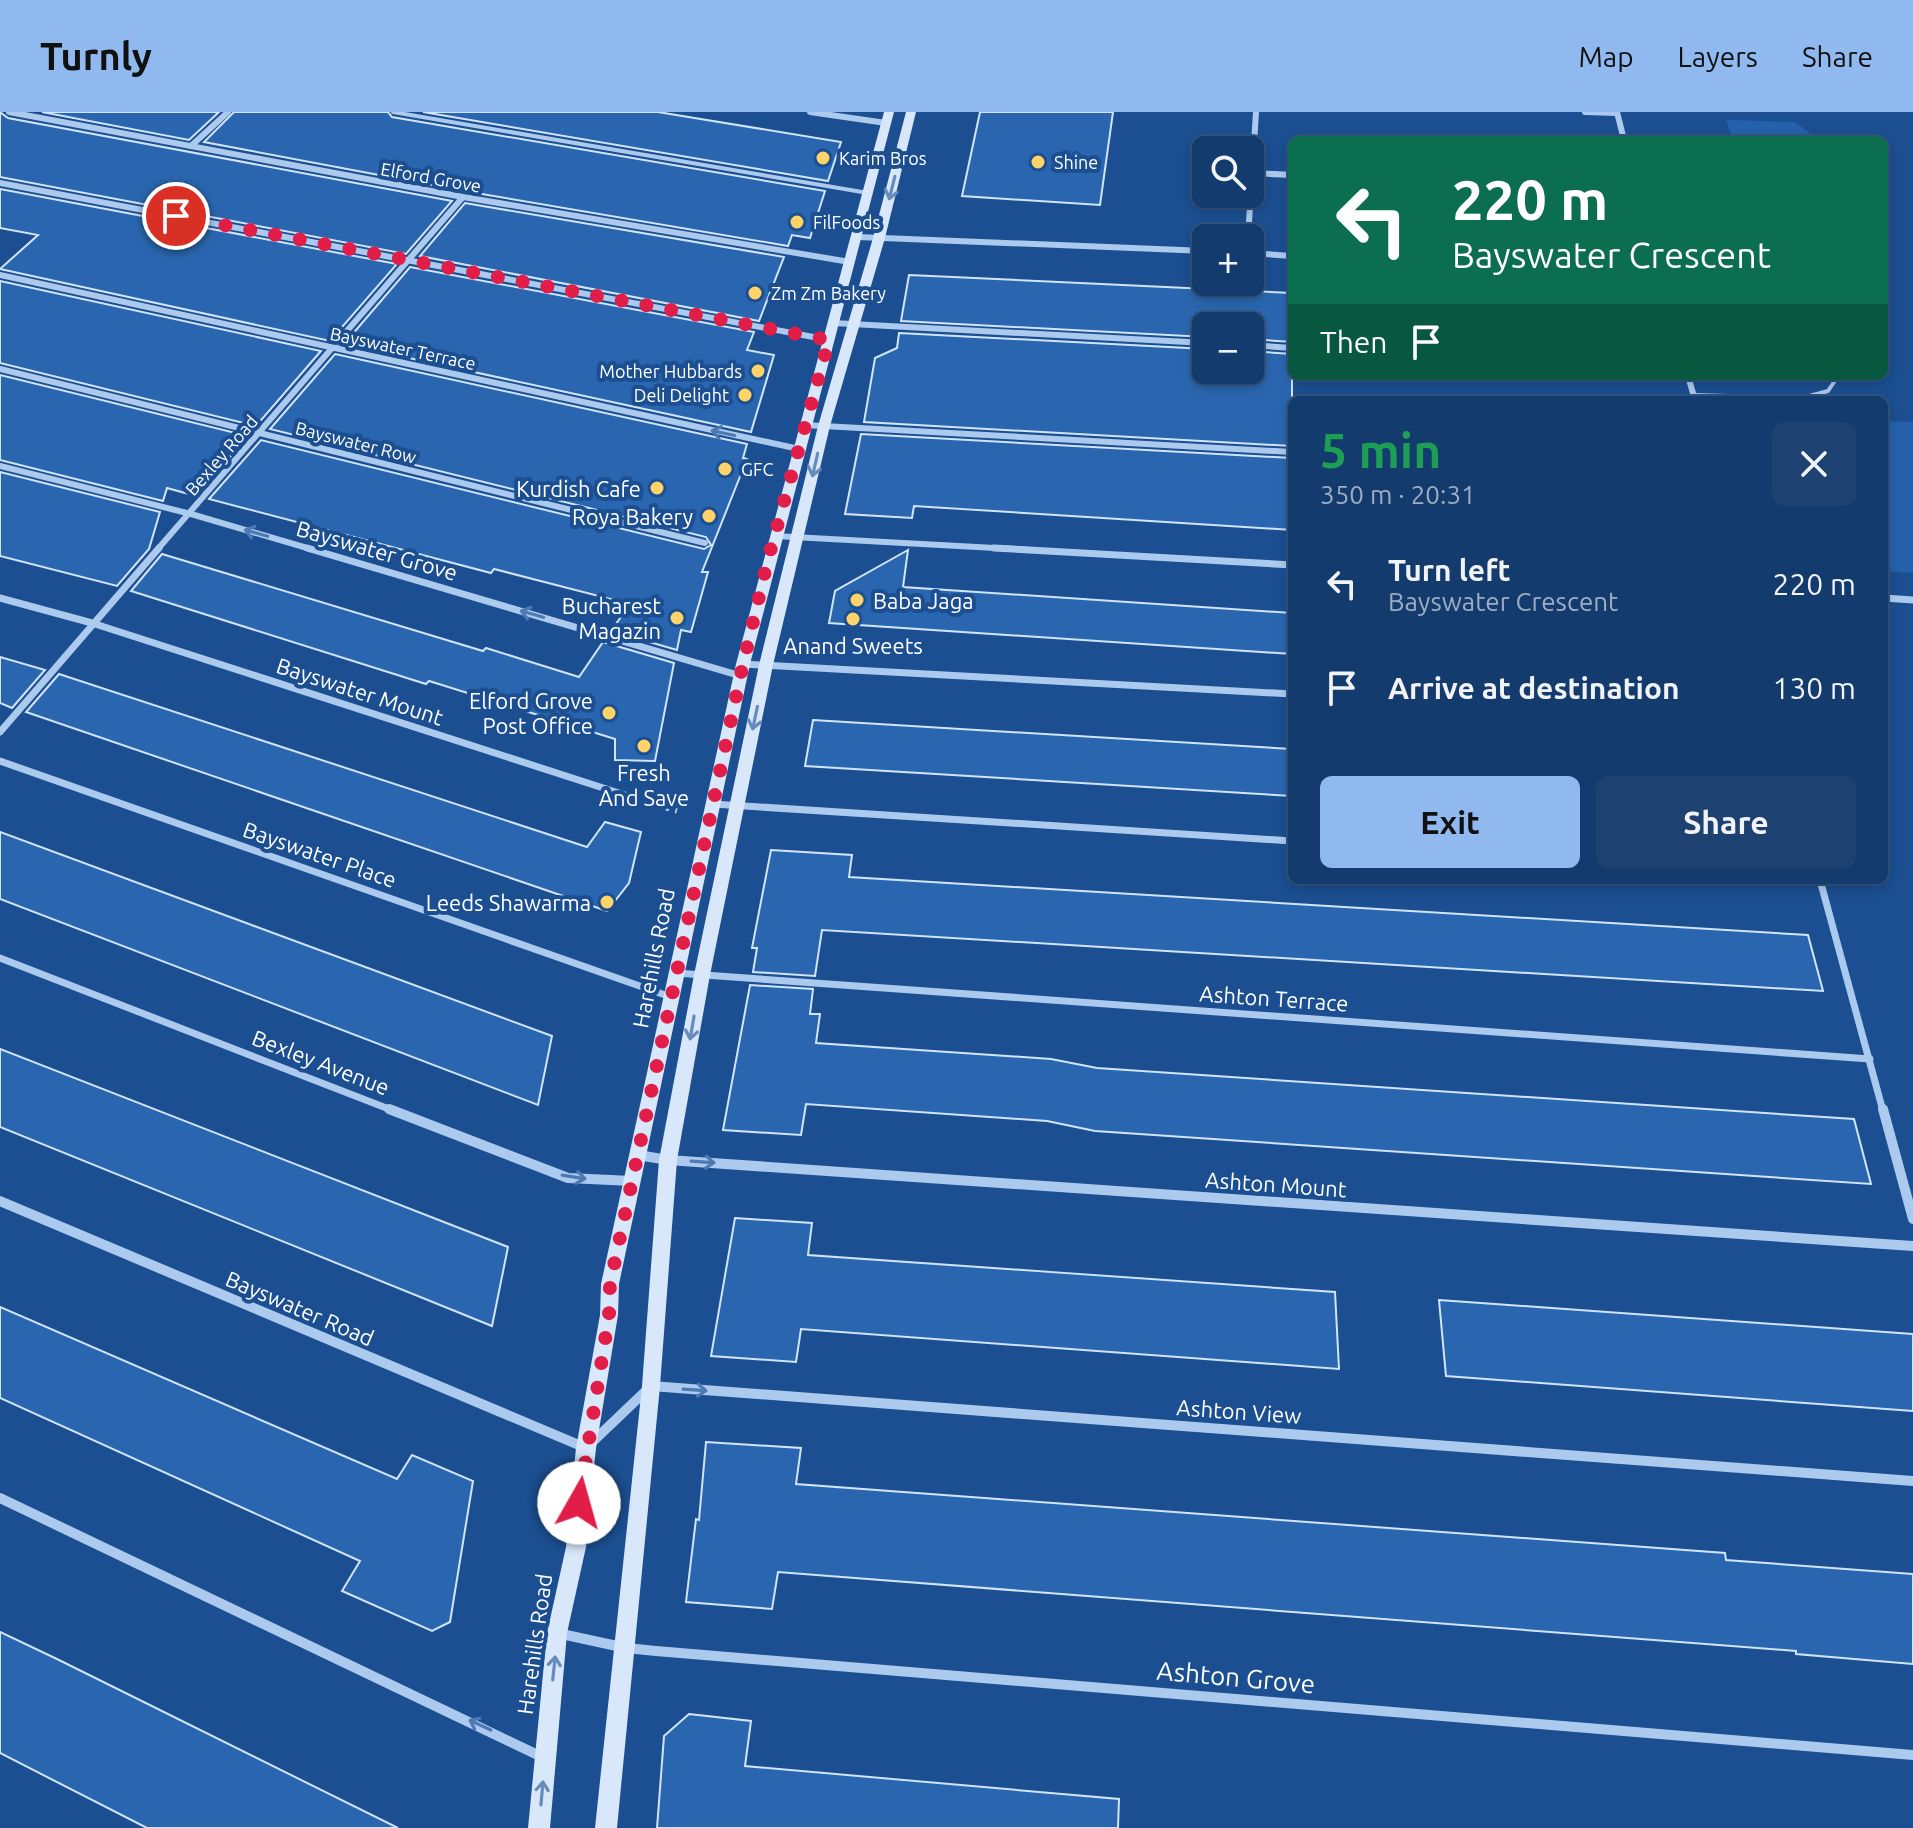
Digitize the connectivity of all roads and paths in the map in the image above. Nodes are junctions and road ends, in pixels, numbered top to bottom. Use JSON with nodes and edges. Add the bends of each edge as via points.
{"nodes":[{"id":1,"x":9,"y":112,"type":"edge"},
{"id":2,"x":228,"y":112,"type":"edge"},
{"id":3,"x":393,"y":112,"type":"edge"},
{"id":4,"x":810,"y":112,"type":"edge"},
{"id":5,"x":911,"y":112,"type":"edge"},
{"id":6,"x":1256,"y":112,"type":"edge"},
{"id":7,"x":1585,"y":112,"type":"edge"},
{"id":8,"x":1617,"y":113,"type":"edge"},
{"id":9,"x":888,"y":118,"type":"edge"},
{"id":10,"x":1255,"y":136,"type":"edge"},
{"id":11,"x":1623,"y":136,"type":"edge"},
{"id":12,"x":191,"y":146,"type":"junction"},
{"id":13,"x":1264,"y":174,"type":"edge"},
{"id":14,"x":1288,"y":175,"type":"edge"},
{"id":15,"x":0,"y":183,"type":"edge"},
{"id":16,"x":868,"y":193,"type":"junction"},
{"id":17,"x":463,"y":197,"type":"junction"},
{"id":18,"x":858,"y":237,"type":"junction"},
{"id":19,"x":879,"y":238,"type":"junction"},
{"id":20,"x":1192,"y":250,"type":"edge"},
{"id":21,"x":1264,"y":254,"type":"edge"},
{"id":22,"x":1288,"y":256,"type":"edge"},
{"id":23,"x":410,"y":260,"type":"junction"},
{"id":24,"x":850,"y":262,"type":"junction"},
{"id":25,"x":0,"y":275,"type":"edge"},
{"id":26,"x":833,"y":323,"type":"junction"},
{"id":27,"x":851,"y":324,"type":"junction"},
{"id":28,"x":829,"y":340,"type":"junction"},
{"id":29,"x":1192,"y":342,"type":"edge"},
{"id":30,"x":1264,"y":346,"type":"edge"},
{"id":31,"x":334,"y":348,"type":"junction"},
{"id":32,"x":1288,"y":348,"type":"edge"},
{"id":33,"x":0,"y":369,"type":"edge"},
{"id":34,"x":1835,"y":380,"type":"edge"},
{"id":35,"x":1809,"y":396,"type":"edge"},
{"id":36,"x":805,"y":425,"type":"junction"},
{"id":37,"x":824,"y":426,"type":"junction"},
{"id":38,"x":262,"y":433,"type":"junction"},
{"id":39,"x":799,"y":449,"type":"junction"},
{"id":40,"x":1288,"y":452,"type":"edge"},
{"id":41,"x":0,"y":466,"type":"edge"},
{"id":42,"x":191,"y":514,"type":"junction"},
{"id":43,"x":775,"y":536,"type":"junction"},
{"id":44,"x":797,"y":537,"type":"junction"},
{"id":45,"x":705,"y":543,"type":"dead end"},
{"id":46,"x":1288,"y":565,"type":"edge"},
{"id":47,"x":0,"y":598,"type":"edge"},
{"id":48,"x":1888,"y":598,"type":"edge"},
{"id":49,"x":1913,"y":600,"type":"edge"},
{"id":50,"x":92,"y":623,"type":"junction"},
{"id":51,"x":766,"y":665,"type":"junction"},
{"id":52,"x":742,"y":670,"type":"junction"},
{"id":53,"x":1288,"y":694,"type":"edge"},
{"id":54,"x":0,"y":732,"type":"edge"},
{"id":55,"x":0,"y":761,"type":"edge"},
{"id":56,"x":628,"y":796,"type":"joint"},
{"id":57,"x":713,"y":804,"type":"junction"},
{"id":58,"x":736,"y":805,"type":"junction"},
{"id":59,"x":708,"y":821,"type":"junction"},
{"id":60,"x":1288,"y":841,"type":"edge"},
{"id":61,"x":1821,"y":884,"type":"edge"},
{"id":62,"x":0,"y":958,"type":"edge"},
{"id":63,"x":676,"y":973,"type":"junction"},
{"id":64,"x":702,"y":975,"type":"junction"},
{"id":65,"x":673,"y":997,"type":"junction"},
{"id":66,"x":1870,"y":1059,"type":"junction"},
{"id":67,"x":637,"y":1155,"type":"junction"},
{"id":68,"x":668,"y":1160,"type":"junction"},
{"id":69,"x":632,"y":1181,"type":"junction"},
{"id":70,"x":0,"y":1201,"type":"edge"},
{"id":71,"x":1913,"y":1219,"type":"edge"},
{"id":72,"x":1913,"y":1246,"type":"edge"},
{"id":73,"x":651,"y":1386,"type":"junction"},
{"id":74,"x":586,"y":1448,"type":"junction"},
{"id":75,"x":1913,"y":1481,"type":"edge"},
{"id":76,"x":0,"y":1498,"type":"edge"},
{"id":77,"x":557,"y":1633,"type":"junction"},
{"id":78,"x":626,"y":1648,"type":"junction"},
{"id":79,"x":1913,"y":1755,"type":"edge"},
{"id":80,"x":545,"y":1759,"type":"junction"},
{"id":81,"x":539,"y":1828,"type":"edge"},
{"id":82,"x":606,"y":1828,"type":"edge"}],
"edges":[{"from":1,"to":12,"type":"street","name":"Elford Grove"},
{"from":2,"to":12,"type":"street"},
{"from":3,"to":16,"type":"lane"},
{"from":4,"to":9,"type":"street"},
{"from":5,"to":19,"type":"street","one_way":true},
{"from":6,"to":10,"type":"street"},
{"from":7,"to":8,"type":"street"},
{"from":8,"to":11,"type":"street"},
{"from":9,"to":16,"type":"street","name":"Harehills Road"},
{"from":12,"to":17,"type":"street","name":"Elford Grove"},
{"from":13,"to":14,"type":"street"},
{"from":15,"to":23,"type":"street"},
{"from":16,"to":18,"type":"street","name":"Harehills Road"},
{"from":17,"to":23,"type":"street","name":"Bexley Road"},
{"from":17,"to":24,"type":"street","name":"Elford Grove"},
{"from":18,"to":19,"type":"street"},
{"from":18,"to":24,"type":"street","name":"Harehills Road"},
{"from":19,"to":20,"type":"street"},
{"from":19,"to":27,"type":"street"},
{"from":21,"to":22,"type":"street"},
{"from":23,"to":28,"type":"street"},
{"from":23,"to":31,"type":"street","name":"Bexley Road"},
{"from":24,"to":26,"type":"street","name":"Harehills Road"},
{"from":25,"to":31,"type":"street","name":"Bayswater Terrace"},
{"from":26,"to":27,"type":"street"},
{"from":26,"to":28,"type":"street","name":"Harehills Road"},
{"from":27,"to":29,"type":"street"},
{"from":27,"to":37,"type":"street"},
{"from":28,"to":36,"type":"street","name":"Harehills Road"},
{"from":30,"to":32,"type":"street"},
{"from":31,"to":38,"type":"street","name":"Bexley Road"},
{"from":39,"to":31,"type":"street","name":"Bayswater Terrace","one_way":true},
{"from":33,"to":38,"type":"street","name":"Bayswater Row"},
{"from":34,"to":35,"type":"lane","via":[[1828,391]]},
{"from":36,"to":37,"type":"street"},
{"from":36,"to":39,"type":"street","name":"Harehills Road"},
{"from":37,"to":40,"type":"street"},
{"from":37,"to":44,"type":"street","one_way":true},
{"from":38,"to":42,"type":"street","name":"Bexley Road"},
{"from":38,"to":45,"type":"street","name":"Bayswater Row"},
{"from":39,"to":43,"type":"street","name":"Harehills Road"},
{"from":41,"to":42,"type":"street","name":"Bayswater Grove"},
{"from":42,"to":50,"type":"street","name":"Bexley Road"},
{"from":52,"to":42,"type":"street","name":"Bayswater Grove","one_way":true},
{"from":43,"to":44,"type":"street"},
{"from":43,"to":52,"type":"street","name":"Harehills Road"},
{"from":44,"to":46,"type":"street"},
{"from":44,"to":51,"type":"street"},
{"from":47,"to":50,"type":"street","name":"Bayswater Mount"},
{"from":48,"to":49,"type":"street"},
{"from":50,"to":54,"type":"street","name":"Bexley Road"},
{"from":50,"to":56,"type":"street","name":"Bayswater Mount"},
{"from":51,"to":52,"type":"street","name":"Bayswater Grove"},
{"from":51,"to":53,"type":"street","name":"Bayswater Grove"},
{"from":51,"to":58,"type":"street","one_way":true},
{"from":52,"to":57,"type":"street","name":"Harehills Road"},
{"from":55,"to":65,"type":"street","name":"Bayswater Place"},
{"from":56,"to":59,"type":"path"},
{"from":57,"to":58,"type":"street"},
{"from":57,"to":59,"type":"street","name":"Harehills Road"},
{"from":58,"to":60,"type":"street"},
{"from":58,"to":64,"type":"street"},
{"from":59,"to":63,"type":"street","name":"Harehills Road"},
{"from":61,"to":66,"type":"street"},
{"from":62,"to":69,"type":"street","name":"Bexley Avenue","one_way":true,"via":[[568,1178]]},
{"from":63,"to":64,"type":"street","name":"Ashton Terrace"},
{"from":63,"to":65,"type":"street","name":"Harehills Road"},
{"from":64,"to":66,"type":"street","name":"Ashton Terrace"},
{"from":64,"to":68,"type":"street","one_way":true},
{"from":65,"to":67,"type":"street","name":"Harehills Road"},
{"from":66,"to":71,"type":"street"},
{"from":67,"to":68,"type":"street","name":"Ashton Mount"},
{"from":67,"to":69,"type":"street","name":"Harehills Road"},
{"from":68,"to":72,"type":"street","name":"Ashton Mount","one_way":true},
{"from":68,"to":73,"type":"street"},
{"from":69,"to":74,"type":"street","name":"Harehills Road","via":[[610,1284]]},
{"from":70,"to":74,"type":"street","name":"Bayswater Road"},
{"from":73,"to":74,"type":"street"},
{"from":73,"to":75,"type":"street","name":"Ashton View","one_way":true},
{"from":73,"to":78,"type":"street"},
{"from":74,"to":77,"type":"street","name":"Harehills Road","via":[[576,1547]]},
{"from":80,"to":76,"type":"street","one_way":true},
{"from":77,"to":78,"type":"street","name":"Ashton Grove"},
{"from":80,"to":77,"type":"street","name":"Harehills Road","one_way":true},
{"from":78,"to":79,"type":"street","name":"Ashton Grove"},
{"from":78,"to":82,"type":"street"},
{"from":81,"to":80,"type":"street","name":"Harehills Road","one_way":true}]}
